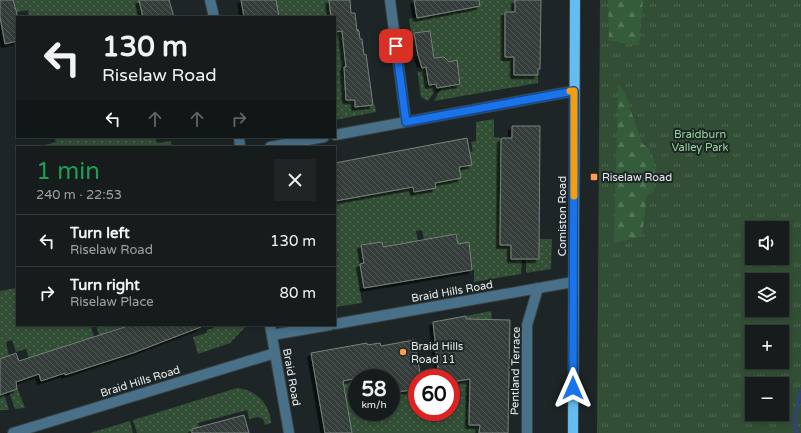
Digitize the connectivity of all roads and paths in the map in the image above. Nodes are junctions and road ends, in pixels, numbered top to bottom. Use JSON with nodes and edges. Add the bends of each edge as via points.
{"nodes":[{"id":1,"x":210,"y":0,"type":"edge"},
{"id":2,"x":390,"y":0,"type":"edge"},
{"id":3,"x":575,"y":0,"type":"edge"},
{"id":4,"x":214,"y":16,"type":"edge"},
{"id":5,"x":574,"y":91,"type":"junction"},
{"id":6,"x":406,"y":122,"type":"junction"},
{"id":7,"x":336,"y":135,"type":"edge"},
{"id":8,"x":319,"y":138,"type":"edge"},
{"id":9,"x":275,"y":146,"type":"edge"},
{"id":10,"x":573,"y":282,"type":"junction"},
{"id":11,"x":538,"y":288,"type":"junction"},
{"id":12,"x":336,"y":324,"type":"edge"},
{"id":13,"x":270,"y":326,"type":"edge"},
{"id":14,"x":324,"y":326,"type":"edge"},
{"id":15,"x":272,"y":335,"type":"junction"},
{"id":16,"x":275,"y":353,"type":"junction"},
{"id":17,"x":13,"y":433,"type":"edge"},
{"id":18,"x":289,"y":433,"type":"edge"},
{"id":19,"x":526,"y":433,"type":"edge"},
{"id":20,"x":573,"y":433,"type":"edge"}],
"edges":[{"from":1,"to":4,"type":"street"},
{"from":2,"to":6,"type":"street"},
{"from":3,"to":5,"type":"main road","name":"Comiston Road"},
{"from":5,"to":6,"type":"street"},
{"from":5,"to":10,"type":"main road","name":"Comiston Road"},
{"from":6,"to":7,"type":"street"},
{"from":8,"to":9,"type":"street"},
{"from":10,"to":11,"type":"street","name":"Braid Hills Road"},
{"from":10,"to":20,"type":"main road","name":"Comiston Road"},
{"from":11,"to":12,"type":"street","name":"Braid Hills Road"},
{"from":11,"to":19,"type":"street","name":"Pentland Terrace","via":[[527,324]]},
{"from":13,"to":15,"type":"street","name":"Braid Road"},
{"from":14,"to":15,"type":"street"},
{"from":15,"to":16,"type":"street","name":"Braid Road"},
{"from":16,"to":17,"type":"street","name":"Braid Hills Road"},
{"from":16,"to":18,"type":"street","name":"Braid Road"}]}
